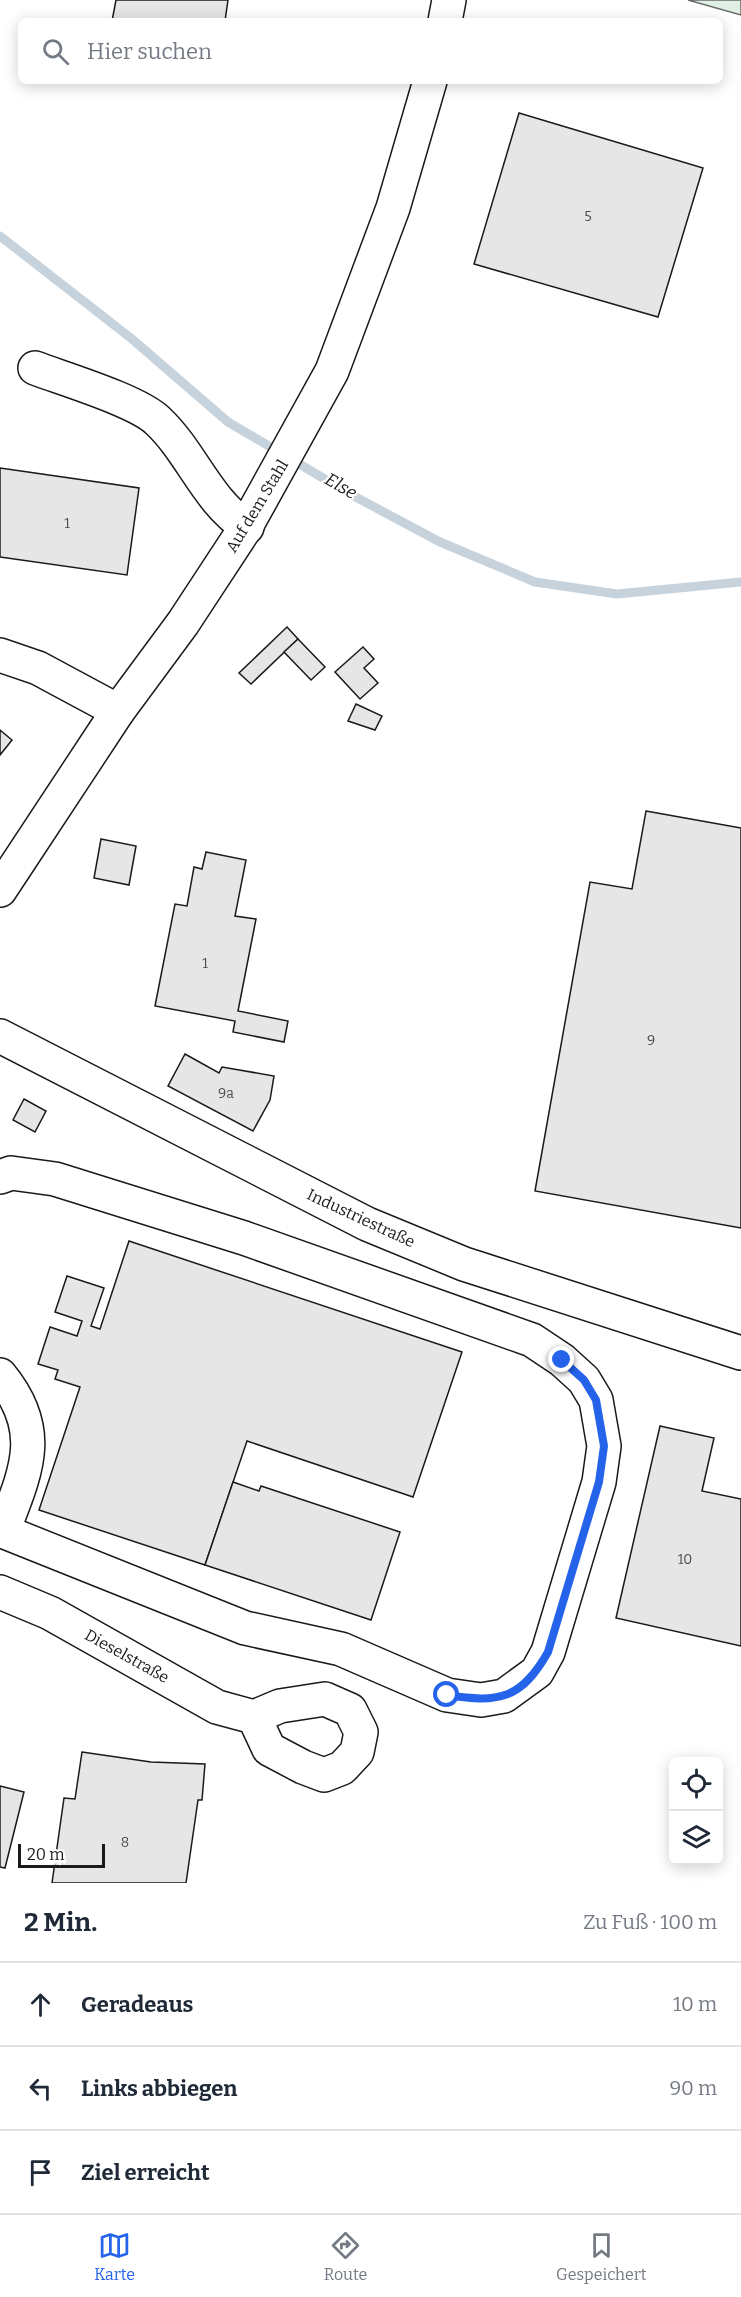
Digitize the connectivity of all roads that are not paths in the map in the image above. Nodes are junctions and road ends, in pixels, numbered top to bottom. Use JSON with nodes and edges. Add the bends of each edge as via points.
{"nodes":[{"id":1,"x":449,"y":0,"type":"edge"},
{"id":2,"x":446,"y":18,"type":"edge"},
{"id":3,"x":429,"y":84,"type":"edge"},
{"id":4,"x":35,"y":368,"type":"dead end"},
{"id":5,"x":246,"y":527,"type":"junction"},
{"id":6,"x":0,"y":655,"type":"edge"},
{"id":7,"x":118,"y":711,"type":"junction"},
{"id":8,"x":0,"y":890,"type":"edge"},
{"id":9,"x":0,"y":1036,"type":"edge"},
{"id":10,"x":0,"y":1176,"type":"edge"},
{"id":11,"x":741,"y":1353,"type":"edge"},
{"id":12,"x":0,"y":1375,"type":"edge"},
{"id":13,"x":1,"y":1531,"type":"edge"},
{"id":14,"x":0,"y":1592,"type":"edge"},
{"id":15,"x":254,"y":1717,"type":"dead end"}],
"edges":[{"from":1,"to":2,"type":"street"},
{"from":3,"to":5,"type":"street","name":"Auf dem Stahl","via":[[393,208],[332,371]]},
{"from":4,"to":5,"type":"street","via":[[141,409],[158,420],[225,511]]},
{"from":5,"to":7,"type":"street","name":"Auf dem Stahl"},
{"from":6,"to":7,"type":"street","via":[[38,668]]},
{"from":7,"to":8,"type":"street","name":"Auf dem Stahl"},
{"from":9,"to":11,"type":"street","name":"Industriestraße","via":[[367,1224],[464,1264]]},
{"from":10,"to":13,"type":"street","via":[[11,1173],[56,1179],[244,1238],[532,1340],[584,1380],[596,1400],[604,1446],[599,1482],[548,1652],[537,1672],[520,1686],[504,1696],[481,1700],[447,1695],[341,1649],[245,1628]]},
{"from":12,"to":13,"type":"street","via":[[13,1390],[25,1419],[28,1444],[26,1472]]},
{"from":14,"to":15,"type":"street","name":"Dieselstraße","via":[[50,1613],[217,1707]]}]}
